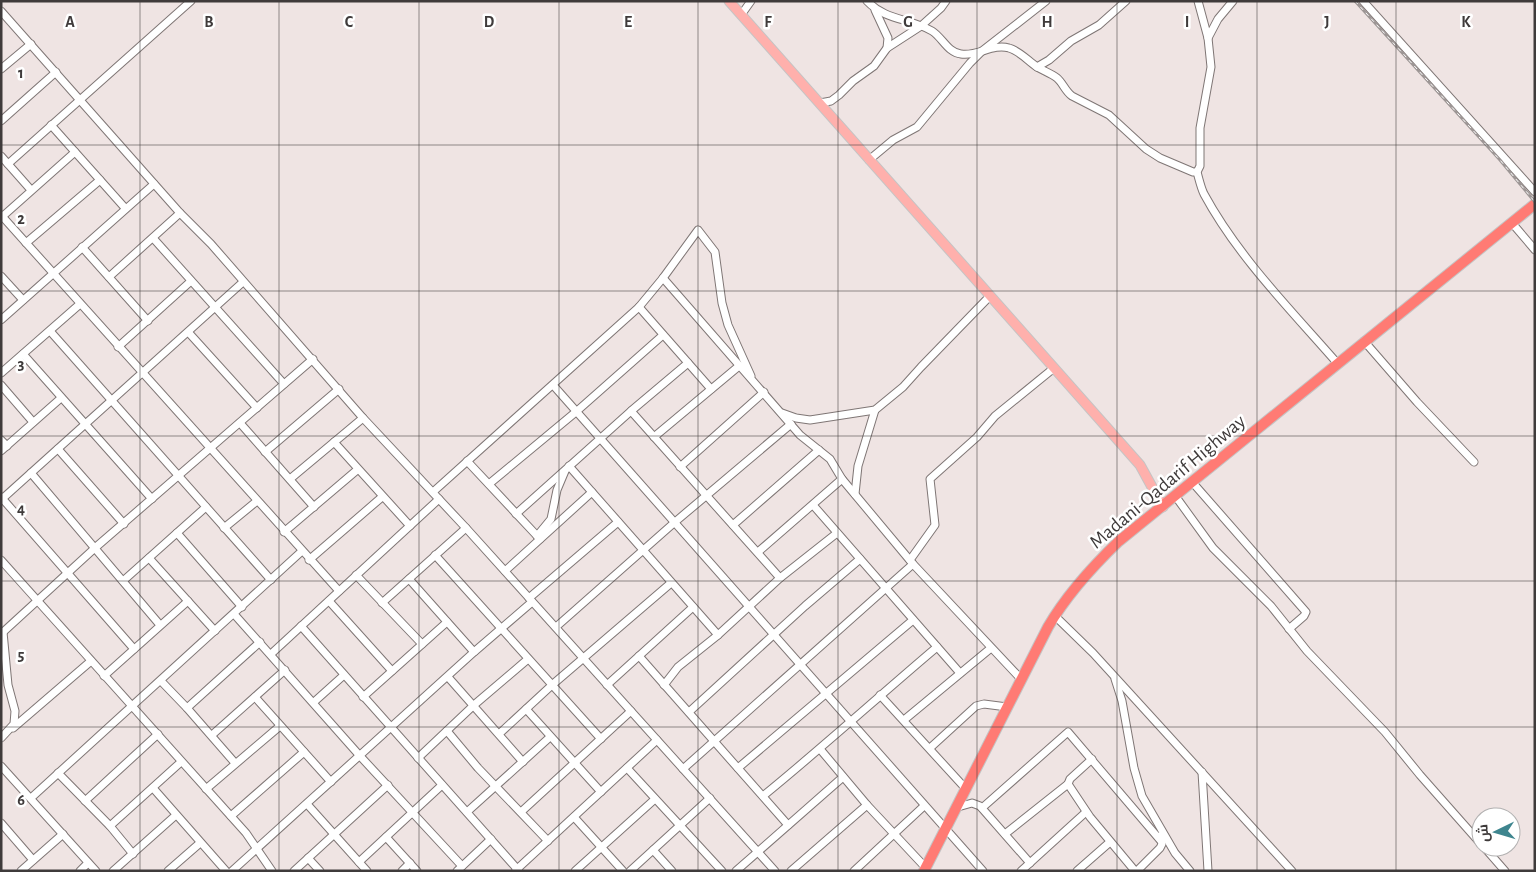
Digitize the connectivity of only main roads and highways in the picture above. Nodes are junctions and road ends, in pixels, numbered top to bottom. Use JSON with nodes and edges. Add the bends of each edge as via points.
{"nodes":[{"id":1,"x":729,"y":1,"type":"edge"},
{"id":2,"x":1535,"y":204,"type":"edge"},
{"id":3,"x":1163,"y":507,"type":"junction"},
{"id":4,"x":925,"y":870,"type":"edge"}],
"edges":[{"from":1,"to":3,"type":"main road","via":[[1140,465]]},
{"from":2,"to":3,"type":"highway","name":"Madani-Qadarif Highway"},
{"from":3,"to":4,"type":"highway","name":"Madani-Qadarif Highway","via":[[1120,541],[1065,600],[1021,679]]}]}
